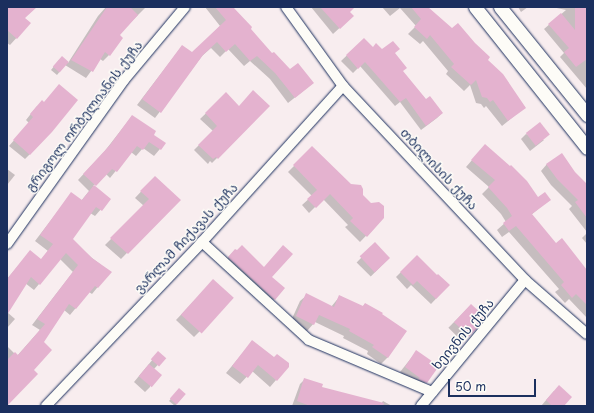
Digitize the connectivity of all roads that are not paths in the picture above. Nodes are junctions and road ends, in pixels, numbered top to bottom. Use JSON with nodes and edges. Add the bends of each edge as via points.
{"nodes":[{"id":1,"x":185,"y":7,"type":"edge"},
{"id":2,"x":286,"y":7,"type":"edge"},
{"id":3,"x":475,"y":7,"type":"edge"},
{"id":4,"x":500,"y":7,"type":"edge"},
{"id":5,"x":343,"y":86,"type":"junction"},
{"id":6,"x":587,"y":115,"type":"edge"},
{"id":7,"x":587,"y":148,"type":"edge"},
{"id":8,"x":202,"y":242,"type":"junction"},
{"id":9,"x":7,"y":244,"type":"edge"},
{"id":10,"x":525,"y":280,"type":"junction"},
{"id":11,"x":587,"y":334,"type":"edge"},
{"id":12,"x":432,"y":392,"type":"junction"},
{"id":13,"x":46,"y":406,"type":"edge"},
{"id":14,"x":421,"y":406,"type":"edge"}],
"edges":[{"from":1,"to":9,"type":"street","name":"გრიგოლ ორბელიანის ქუჩა","via":[[124,80]]},
{"from":2,"to":5,"type":"street","name":"თბილისის ქუჩა"},
{"from":3,"to":7,"type":"street"},
{"from":4,"to":6,"type":"street"},
{"from":5,"to":8,"type":"street","name":"ვარლამ ჩიქავას ქუჩა"},
{"from":5,"to":10,"type":"street","name":"თბილისის ქუჩა"},
{"from":8,"to":12,"type":"street","via":[[309,340]]},
{"from":8,"to":13,"type":"street","name":"ვარლამ ჩიქავას ქუჩა"},
{"from":10,"to":11,"type":"street","name":"თბილისის ქუჩა"},
{"from":10,"to":12,"type":"street","name":"ხეივნის ქუჩა"},
{"from":12,"to":14,"type":"street","name":"ხეივნის ქუჩა"}]}
